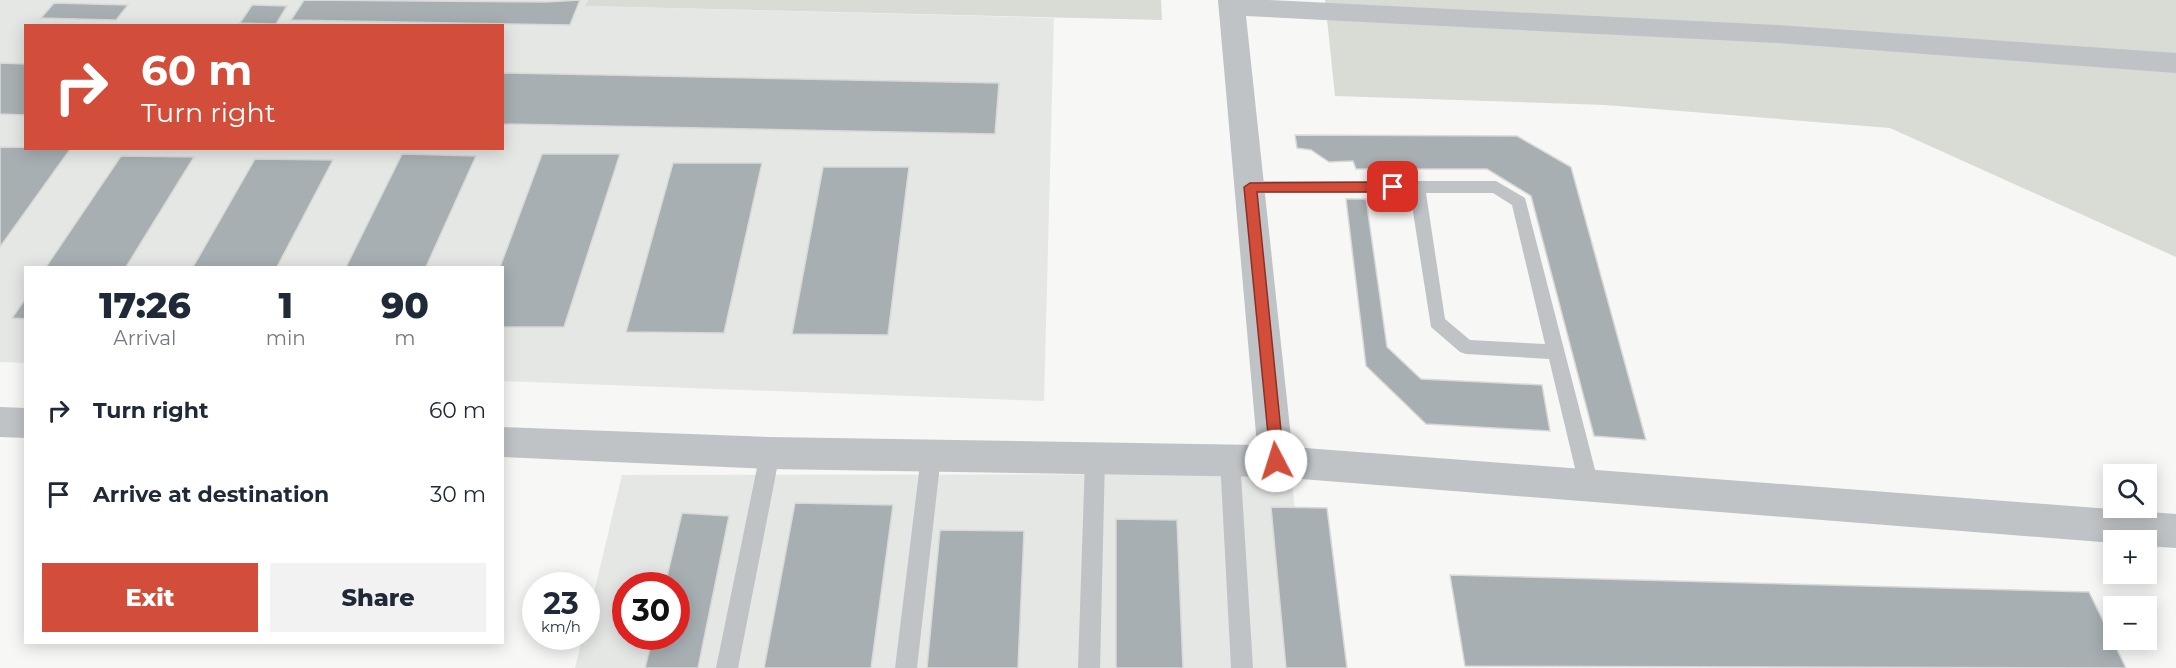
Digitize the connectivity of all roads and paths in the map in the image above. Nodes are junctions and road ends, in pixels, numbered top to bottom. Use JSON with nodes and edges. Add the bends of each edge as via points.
{"nodes":[{"id":1,"x":1232,"y":4,"type":"edge"},
{"id":2,"x":2176,"y":63,"type":"edge"},
{"id":3,"x":1250,"y":187,"type":"junction"},
{"id":4,"x":1417,"y":187,"type":"junction"},
{"id":5,"x":1556,"y":352,"type":"junction"},
{"id":6,"x":0,"y":422,"type":"edge"},
{"id":7,"x":24,"y":423,"type":"edge"},
{"id":8,"x":504,"y":442,"type":"edge"},
{"id":9,"x":770,"y":453,"type":"junction"},
{"id":10,"x":931,"y":456,"type":"junction"},
{"id":11,"x":1095,"y":459,"type":"junction"},
{"id":12,"x":1230,"y":459,"type":"junction"},
{"id":13,"x":1276,"y":461,"type":"junction"},
{"id":14,"x":1589,"y":485,"type":"junction"},
{"id":15,"x":2176,"y":531,"type":"edge"},
{"id":16,"x":727,"y":668,"type":"edge"},
{"id":17,"x":906,"y":668,"type":"edge"},
{"id":18,"x":1089,"y":668,"type":"edge"},
{"id":19,"x":1242,"y":668,"type":"edge"}],
"edges":[{"from":1,"to":2,"type":"street","via":[[1777,34]]},
{"from":1,"to":3,"type":"street"},
{"from":3,"to":4,"type":"lane"},
{"from":3,"to":13,"type":"street"},
{"from":4,"to":5,"type":"lane","via":[[1496,188],[1519,202]]},
{"from":4,"to":5,"type":"lane","via":[[1437,322],[1466,346]]},
{"from":5,"to":14,"type":"lane"},
{"from":6,"to":7,"type":"street"},
{"from":8,"to":9,"type":"street"},
{"from":9,"to":10,"type":"street"},
{"from":9,"to":16,"type":"lane"},
{"from":10,"to":11,"type":"street"},
{"from":10,"to":17,"type":"lane"},
{"from":11,"to":12,"type":"street"},
{"from":11,"to":18,"type":"lane"},
{"from":12,"to":13,"type":"street"},
{"from":12,"to":19,"type":"lane"},
{"from":13,"to":14,"type":"street"},
{"from":14,"to":15,"type":"street"}]}
